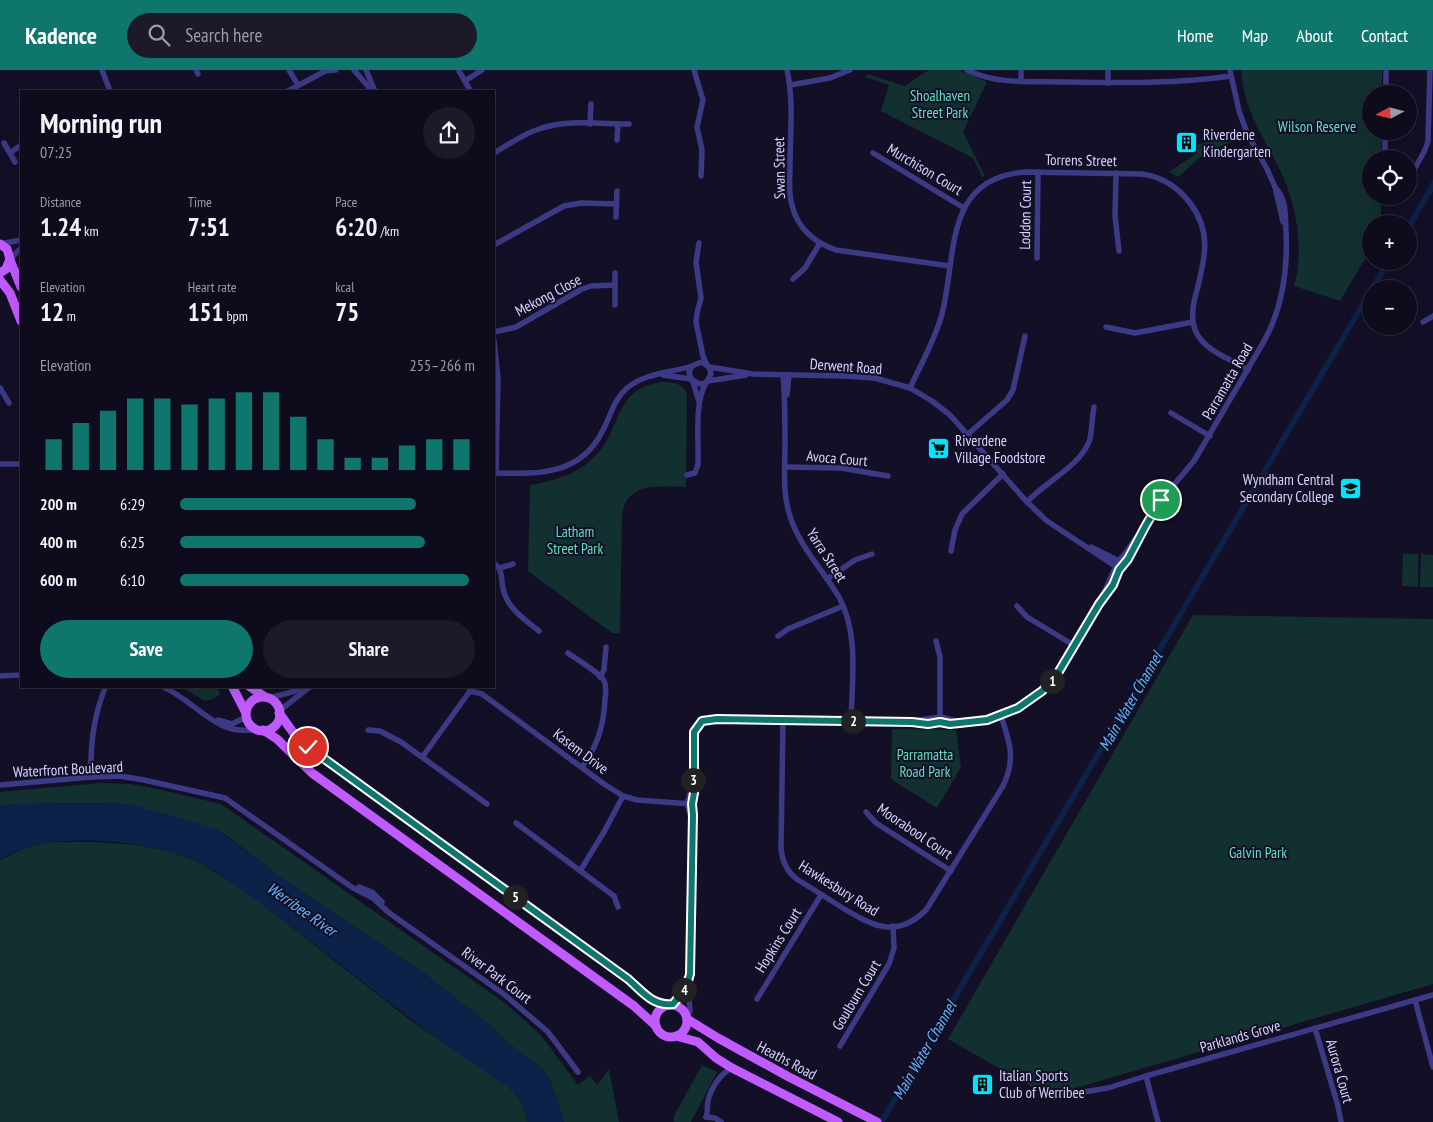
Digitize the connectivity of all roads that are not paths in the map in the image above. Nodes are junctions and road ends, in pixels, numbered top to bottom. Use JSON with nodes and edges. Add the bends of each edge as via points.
{"nodes":[{"id":1,"x":102,"y":70,"type":"edge"},
{"id":2,"x":288,"y":70,"type":"edge"},
{"id":3,"x":336,"y":70,"type":"edge"},
{"id":4,"x":354,"y":70,"type":"edge"},
{"id":5,"x":366,"y":70,"type":"edge"},
{"id":6,"x":482,"y":70,"type":"edge"},
{"id":7,"x":694,"y":70,"type":"edge"},
{"id":8,"x":786,"y":70,"type":"edge"},
{"id":9,"x":850,"y":70,"type":"edge"},
{"id":10,"x":967,"y":70,"type":"edge"},
{"id":11,"x":1021,"y":70,"type":"edge"},
{"id":12,"x":1108,"y":70,"type":"edge"},
{"id":13,"x":1386,"y":70,"type":"edge"},
{"id":14,"x":1430,"y":70,"type":"edge"},
{"id":15,"x":326,"y":71,"type":"edge"},
{"id":16,"x":459,"y":71,"type":"dead end"},
{"id":17,"x":1230,"y":73,"type":"edge"},
{"id":18,"x":465,"y":81,"type":"junction"},
{"id":19,"x":1020,"y":81,"type":"junction"},
{"id":20,"x":1108,"y":83,"type":"junction"},
{"id":21,"x":790,"y":85,"type":"junction"},
{"id":22,"x":1386,"y":85,"type":"edge"},
{"id":23,"x":298,"y":86,"type":"junction"},
{"id":24,"x":110,"y":90,"type":"edge"},
{"id":25,"x":290,"y":90,"type":"edge"},
{"id":26,"x":372,"y":90,"type":"edge"},
{"id":27,"x":373,"y":90,"type":"edge"},
{"id":28,"x":470,"y":90,"type":"dead end"},
{"id":29,"x":591,"y":104,"type":"dead end"},
{"id":30,"x":590,"y":124,"type":"junction"},
{"id":31,"x":618,"y":124,"type":"junction"},
{"id":32,"x":629,"y":124,"type":"dead end"},
{"id":33,"x":617,"y":140,"type":"dead end"},
{"id":34,"x":4,"y":143,"type":"dead end"},
{"id":35,"x":20,"y":146,"type":"edge"},
{"id":36,"x":495,"y":152,"type":"edge"},
{"id":37,"x":873,"y":152,"type":"dead end"},
{"id":38,"x":10,"y":153,"type":"junction"},
{"id":39,"x":15,"y":162,"type":"dead end"},
{"id":40,"x":1417,"y":164,"type":"edge"},
{"id":41,"x":1038,"y":172,"type":"junction"},
{"id":42,"x":1116,"y":173,"type":"junction"},
{"id":43,"x":701,"y":176,"type":"dead end"},
{"id":44,"x":617,"y":192,"type":"dead end"},
{"id":45,"x":616,"y":204,"type":"junction"},
{"id":46,"x":964,"y":208,"type":"junction"},
{"id":47,"x":616,"y":217,"type":"dead end"},
{"id":48,"x":20,"y":240,"type":"edge"},
{"id":49,"x":699,"y":243,"type":"dead end"},
{"id":50,"x":820,"y":243,"type":"junction"},
{"id":51,"x":0,"y":244,"type":"edge"},
{"id":52,"x":495,"y":244,"type":"edge"},
{"id":53,"x":20,"y":249,"type":"edge"},
{"id":54,"x":1119,"y":251,"type":"dead end"},
{"id":55,"x":1037,"y":258,"type":"dead end"},
{"id":56,"x":10,"y":260,"type":"junction"},
{"id":57,"x":950,"y":266,"type":"junction"},
{"id":58,"x":0,"y":273,"type":"edge"},
{"id":59,"x":615,"y":273,"type":"dead end"},
{"id":60,"x":792,"y":279,"type":"dead end"},
{"id":61,"x":0,"y":280,"type":"edge"},
{"id":62,"x":20,"y":285,"type":"edge"},
{"id":63,"x":615,"y":285,"type":"junction"},
{"id":64,"x":615,"y":305,"type":"dead end"},
{"id":65,"x":1433,"y":316,"type":"edge"},
{"id":66,"x":20,"y":320,"type":"edge"},
{"id":67,"x":1193,"y":322,"type":"junction"},
{"id":68,"x":1423,"y":322,"type":"dead end"},
{"id":69,"x":1106,"y":327,"type":"dead end"},
{"id":70,"x":495,"y":332,"type":"edge"},
{"id":71,"x":1025,"y":336,"type":"dead end"},
{"id":72,"x":701,"y":348,"type":"junction"},
{"id":73,"x":495,"y":365,"type":"edge"},
{"id":74,"x":693,"y":365,"type":"junction"},
{"id":75,"x":708,"y":366,"type":"junction"},
{"id":76,"x":1248,"y":370,"type":"junction"},
{"id":77,"x":658,"y":374,"type":"junction"},
{"id":78,"x":753,"y":374,"type":"junction"},
{"id":79,"x":786,"y":375,"type":"junction"},
{"id":80,"x":692,"y":380,"type":"junction"},
{"id":81,"x":707,"y":382,"type":"junction"},
{"id":82,"x":0,"y":388,"type":"edge"},
{"id":83,"x":910,"y":388,"type":"junction"},
{"id":84,"x":496,"y":390,"type":"edge"},
{"id":85,"x":9,"y":403,"type":"dead end"},
{"id":86,"x":699,"y":404,"type":"junction"},
{"id":87,"x":1094,"y":408,"type":"dead end"},
{"id":88,"x":1172,"y":413,"type":"dead end"},
{"id":89,"x":968,"y":434,"type":"junction"},
{"id":90,"x":1210,"y":436,"type":"junction"},
{"id":91,"x":0,"y":464,"type":"edge"},
{"id":92,"x":20,"y":464,"type":"edge"},
{"id":93,"x":784,"y":467,"type":"junction"},
{"id":94,"x":495,"y":473,"type":"edge"},
{"id":95,"x":1003,"y":474,"type":"junction"},
{"id":96,"x":687,"y":475,"type":"dead end"},
{"id":97,"x":888,"y":476,"type":"dead end"},
{"id":98,"x":1027,"y":502,"type":"junction"},
{"id":99,"x":951,"y":551,"type":"dead end"},
{"id":100,"x":872,"y":554,"type":"dead end"},
{"id":101,"x":495,"y":564,"type":"edge"},
{"id":102,"x":513,"y":564,"type":"dead end"},
{"id":103,"x":1118,"y":564,"type":"junction"},
{"id":104,"x":500,"y":568,"type":"junction"},
{"id":105,"x":827,"y":579,"type":"junction"},
{"id":106,"x":843,"y":606,"type":"junction"},
{"id":107,"x":1017,"y":606,"type":"dead end"},
{"id":108,"x":539,"y":632,"type":"dead end"},
{"id":109,"x":778,"y":636,"type":"dead end"},
{"id":110,"x":936,"y":641,"type":"dead end"},
{"id":111,"x":1074,"y":646,"type":"junction"},
{"id":112,"x":606,"y":647,"type":"dead end"},
{"id":113,"x":568,"y":653,"type":"dead end"},
{"id":114,"x":20,"y":675,"type":"edge"},
{"id":115,"x":0,"y":676,"type":"edge"},
{"id":116,"x":600,"y":677,"type":"junction"},
{"id":117,"x":102,"y":688,"type":"edge"},
{"id":118,"x":105,"y":688,"type":"edge"},
{"id":119,"x":165,"y":688,"type":"edge"},
{"id":120,"x":233,"y":688,"type":"edge"},
{"id":121,"x":252,"y":688,"type":"edge"},
{"id":122,"x":304,"y":688,"type":"edge"},
{"id":123,"x":308,"y":688,"type":"edge"},
{"id":124,"x":469,"y":688,"type":"edge"},
{"id":125,"x":103,"y":694,"type":"junction"},
{"id":126,"x":267,"y":698,"type":"junction"},
{"id":127,"x":279,"y":712,"type":"junction"},
{"id":128,"x":205,"y":714,"type":"junction"},
{"id":129,"x":246,"y":715,"type":"junction"},
{"id":130,"x":1001,"y":716,"type":"junction"},
{"id":131,"x":940,"y":719,"type":"junction"},
{"id":132,"x":783,"y":720,"type":"junction"},
{"id":133,"x":852,"y":720,"type":"junction"},
{"id":134,"x":383,"y":725,"type":"dead end"},
{"id":135,"x":260,"y":730,"type":"junction"},
{"id":136,"x":368,"y":730,"type":"dead end"},
{"id":137,"x":380,"y":731,"type":"junction"},
{"id":138,"x":423,"y":756,"type":"junction"},
{"id":139,"x":582,"y":767,"type":"junction"},
{"id":140,"x":91,"y":777,"type":"junction"},
{"id":141,"x":0,"y":785,"type":"edge"},
{"id":142,"x":623,"y":796,"type":"junction"},
{"id":143,"x":225,"y":798,"type":"joint"},
{"id":144,"x":487,"y":804,"type":"dead end"},
{"id":145,"x":689,"y":804,"type":"junction"},
{"id":146,"x":866,"y":812,"type":"dead end"},
{"id":147,"x":516,"y":823,"type":"dead end"},
{"id":148,"x":580,"y":871,"type":"junction"},
{"id":149,"x":951,"y":871,"type":"junction"},
{"id":150,"x":821,"y":894,"type":"junction"},
{"id":151,"x":618,"y":907,"type":"dead end"},
{"id":152,"x":893,"y":926,"type":"junction"},
{"id":153,"x":688,"y":982,"type":"junction"},
{"id":154,"x":1433,"y":995,"type":"edge"},
{"id":155,"x":757,"y":999,"type":"dead end"},
{"id":156,"x":1415,"y":1000,"type":"junction"},
{"id":157,"x":670,"y":1005,"type":"junction"},
{"id":158,"x":687,"y":1018,"type":"junction"},
{"id":159,"x":656,"y":1026,"type":"junction"},
{"id":160,"x":1315,"y":1028,"type":"junction"},
{"id":161,"x":676,"y":1036,"type":"junction"},
{"id":162,"x":840,"y":1046,"type":"dead end"},
{"id":163,"x":1433,"y":1067,"type":"edge"},
{"id":164,"x":732,"y":1068,"type":"junction"},
{"id":165,"x":578,"y":1072,"type":"dead end"},
{"id":166,"x":1146,"y":1076,"type":"junction"},
{"id":167,"x":1053,"y":1098,"type":"dead end"},
{"id":168,"x":835,"y":1121,"type":"edge"},
{"id":169,"x":721,"y":1122,"type":"edge"},
{"id":170,"x":877,"y":1122,"type":"edge"},
{"id":171,"x":1158,"y":1122,"type":"edge"},
{"id":172,"x":1341,"y":1122,"type":"edge"}],
"edges":[{"from":1,"to":24,"type":"street"},
{"from":2,"to":23,"type":"street"},
{"from":3,"to":15,"type":"street"},
{"from":4,"to":26,"type":"street"},
{"from":5,"to":27,"type":"street"},
{"from":6,"to":18,"type":"street"},
{"from":7,"to":43,"type":"street","via":[[703,100],[698,127],[702,150]]},
{"from":8,"to":21,"type":"street","name":"Swan Street"},
{"from":9,"to":21,"type":"street","via":[[830,78]]},
{"from":10,"to":19,"type":"street","via":[[994,80]]},
{"from":11,"to":19,"type":"street"},
{"from":12,"to":20,"type":"street"},
{"from":13,"to":22,"type":"street"},
{"from":14,"to":40,"type":"street","via":[[1428,141]]},
{"from":15,"to":23,"type":"street"},
{"from":16,"to":18,"type":"street"},
{"from":17,"to":20,"type":"street","via":[[1168,83]]},
{"from":17,"to":76,"type":"street","name":"Parramatta Road","via":[[1242,121],[1285,209],[1288,261],[1281,302],[1268,336]]},
{"from":18,"to":28,"type":"street"},
{"from":19,"to":20,"type":"street"},
{"from":21,"to":50,"type":"street","name":"Swan Street","via":[[790,200],[800,224]]},
{"from":23,"to":25,"type":"street"},
{"from":29,"to":30,"type":"street"},
{"from":30,"to":31,"type":"street"},
{"from":30,"to":36,"type":"street","via":[[561,124],[539,129]]},
{"from":31,"to":32,"type":"street"},
{"from":31,"to":33,"type":"street"},
{"from":34,"to":38,"type":"street"},
{"from":35,"to":38,"type":"street"},
{"from":37,"to":46,"type":"street","name":"Murchison Court"},
{"from":38,"to":39,"type":"street"},
{"from":41,"to":42,"type":"street","name":"Torrens Street"},
{"from":41,"to":46,"type":"street","name":"Torrens Street","via":[[994,179],[977,191]]},
{"from":41,"to":55,"type":"street","name":"Loddon Court"},
{"from":42,"to":54,"type":"street"},
{"from":42,"to":67,"type":"street","name":"Torrens Street","via":[[1163,180],[1182,194],[1196,212],[1206,249],[1193,306]]},
{"from":44,"to":45,"type":"street"},
{"from":45,"to":47,"type":"street"},
{"from":45,"to":52,"type":"street","via":[[564,206]]},
{"from":46,"to":57,"type":"street","name":"Torrens Street","via":[[957,225]]},
{"from":48,"to":51,"type":"street"},
{"from":49,"to":72,"type":"street","via":[[696,262],[701,298],[696,317]]},
{"from":50,"to":57,"type":"street","name":"Swan Street","via":[[844,251]]},
{"from":50,"to":60,"type":"street","via":[[805,268]]},
{"from":51,"to":56,"type":"main road","via":[[7,249]]},
{"from":53,"to":56,"type":"street"},
{"from":56,"to":58,"type":"main road"},
{"from":56,"to":62,"type":"main road"},
{"from":57,"to":83,"type":"street","name":"Torrens Street","via":[[940,320]]},
{"from":59,"to":63,"type":"street"},
{"from":61,"to":66,"type":"main road","via":[[9,292]]},
{"from":63,"to":64,"type":"street"},
{"from":63,"to":70,"type":"street","name":"Mekong Close","via":[[582,289],[516,327]]},
{"from":65,"to":68,"type":"street"},
{"from":67,"to":69,"type":"street","via":[[1135,333]]},
{"from":67,"to":76,"type":"street","via":[[1207,346]]},
{"from":71,"to":89,"type":"street","via":[[1008,400]]},
{"from":72,"to":74,"type":"street"},
{"from":72,"to":75,"type":"street"},
{"from":73,"to":84,"type":"street"},
{"from":74,"to":75,"type":"street","via":[[701,362]]},
{"from":74,"to":77,"type":"street"},
{"from":74,"to":80,"type":"street","via":[[689,372]]},
{"from":75,"to":78,"type":"street","name":"Derwent Road"},
{"from":75,"to":81,"type":"street","via":[[711,374]]},
{"from":76,"to":90,"type":"street","name":"Parramatta Road"},
{"from":77,"to":80,"type":"street"},
{"from":77,"to":94,"type":"street","via":[[642,379],[621,394],[599,439],[576,460],[545,472]]},
{"from":78,"to":79,"type":"street","name":"Derwent Road"},
{"from":78,"to":81,"type":"street","name":"Derwent Road"},
{"from":79,"to":83,"type":"street","name":"Derwent Road","via":[[866,377]]},
{"from":79,"to":93,"type":"street","name":"Yarra Street"},
{"from":80,"to":81,"type":"street","via":[[699,384]]},
{"from":80,"to":86,"type":"street"},
{"from":81,"to":86,"type":"street","via":[[702,388]]},
{"from":82,"to":85,"type":"street"},
{"from":83,"to":89,"type":"street","name":"Derwent Road","via":[[941,408]]},
{"from":84,"to":94,"type":"street"},
{"from":86,"to":96,"type":"street","via":[[698,464],[694,473]]},
{"from":87,"to":98,"type":"street","via":[[1090,438],[1085,449]]},
{"from":88,"to":90,"type":"street"},
{"from":89,"to":95,"type":"street","name":"Derwent Road"},
{"from":90,"to":103,"type":"street","name":"Parramatta Road","via":[[1161,500],[1128,559]]},
{"from":91,"to":92,"type":"street"},
{"from":93,"to":97,"type":"street","name":"Avoca Court","via":[[841,468]]},
{"from":93,"to":105,"type":"street","name":"Yarra Street","via":[[792,524]]},
{"from":95,"to":98,"type":"street","name":"Derwent Road"},
{"from":95,"to":99,"type":"street","via":[[962,514]]},
{"from":98,"to":103,"type":"street","name":"Derwent Road","via":[[1047,521]]},
{"from":100,"to":105,"type":"street","via":[[855,560]]},
{"from":101,"to":104,"type":"street"},
{"from":102,"to":104,"type":"street"},
{"from":103,"to":111,"type":"street","name":"Parramatta Road","via":[[1113,585]]},
{"from":104,"to":108,"type":"street","via":[[508,601],[515,612]]},
{"from":105,"to":106,"type":"street","name":"Yarra Street"},
{"from":106,"to":109,"type":"street"},
{"from":106,"to":133,"type":"street","name":"Yarra Street","via":[[852,643]]},
{"from":107,"to":111,"type":"street","via":[[1027,617]]},
{"from":110,"to":131,"type":"street","via":[[940,657]]},
{"from":111,"to":130,"type":"street","name":"Parramatta Road","via":[[1055,678],[1042,691],[1028,703]]},
{"from":112,"to":116,"type":"street","via":[[604,670]]},
{"from":113,"to":116,"type":"street"},
{"from":114,"to":115,"type":"street"},
{"from":116,"to":139,"type":"street","via":[[606,689],[603,722],[598,741]]},
{"from":117,"to":125,"type":"street"},
{"from":118,"to":125,"type":"street"},
{"from":119,"to":128,"type":"street"},
{"from":120,"to":129,"type":"main road"},
{"from":121,"to":126,"type":"main road"},
{"from":122,"to":126,"type":"street"},
{"from":123,"to":127,"type":"street"},
{"from":124,"to":138,"type":"street"},
{"from":124,"to":139,"type":"street","name":"Kasem Drive","via":[[482,694]]},
{"from":125,"to":140,"type":"street","via":[[91,736]]},
{"from":126,"to":127,"type":"main road","via":[[275,703]]},
{"from":126,"to":129,"type":"main road","via":[[253,700]]},
{"from":127,"to":135,"type":"main road","via":[[275,725]]},
{"from":127,"to":157,"type":"main road","via":[[308,747],[628,979],[650,999]]},
{"from":128,"to":129,"type":"street","via":[[230,724]]},
{"from":128,"to":135,"type":"street","via":[[229,729],[242,732]]},
{"from":129,"to":135,"type":"main road","via":[[250,724]]},
{"from":130,"to":131,"type":"street","name":"Parramatta Road","via":[[960,722]]},
{"from":130,"to":149,"type":"street","name":"Hawkesbury Road","via":[[1011,752],[1009,772]]},
{"from":131,"to":133,"type":"street","name":"Parramatta Road","via":[[912,722]]},
{"from":132,"to":133,"type":"street","name":"Parramatta Road"},
{"from":132,"to":145,"type":"street","name":"Parramatta Road","via":[[702,721],[694,735]]},
{"from":132,"to":150,"type":"street","name":"Hawkesbury Road","via":[[782,858],[793,877]]},
{"from":134,"to":137,"type":"street"},
{"from":135,"to":159,"type":"main road","via":[[277,739],[312,773],[639,1009]]},
{"from":136,"to":137,"type":"street"},
{"from":137,"to":138,"type":"street"},
{"from":138,"to":144,"type":"street"},
{"from":139,"to":142,"type":"street","name":"Kasem Drive"},
{"from":140,"to":141,"type":"street","name":"Waterfront Boulevard"},
{"from":140,"to":143,"type":"street","name":"Waterfront Boulevard","via":[[120,776]]},
{"from":142,"to":145,"type":"street","name":"Kasem Drive","via":[[650,802]]},
{"from":142,"to":148,"type":"street"},
{"from":143,"to":165,"type":"street","name":"River Park Court","via":[[349,885],[372,892],[388,912],[505,995],[548,1032]]},
{"from":145,"to":153,"type":"street","via":[[692,825]]},
{"from":146,"to":149,"type":"street","name":"Moorabool Court","via":[[876,823]]},
{"from":147,"to":148,"type":"street"},
{"from":148,"to":151,"type":"street","via":[[614,896]]},
{"from":149,"to":152,"type":"street","name":"Hawkesbury Road","via":[[922,914],[908,923]]},
{"from":150,"to":152,"type":"street","name":"Hawkesbury Road","via":[[867,922]]},
{"from":150,"to":155,"type":"street","name":"Hopkins Court"},
{"from":152,"to":162,"type":"street","name":"Goulburn Court","via":[[894,948],[889,964]]},
{"from":153,"to":157,"type":"street","via":[[678,1000]]},
{"from":153,"to":158,"type":"street","via":[[690,1011]]},
{"from":154,"to":156,"type":"street","name":"Parklands Grove"},
{"from":156,"to":160,"type":"street","name":"Parklands Grove"},
{"from":156,"to":163,"type":"street"},
{"from":157,"to":158,"type":"main road","via":[[681,1008]]},
{"from":157,"to":159,"type":"main road","via":[[657,1013]]},
{"from":158,"to":161,"type":"main road","via":[[684,1030]]},
{"from":158,"to":170,"type":"main road","name":"Heaths Road","via":[[789,1077]]},
{"from":159,"to":161,"type":"main road","via":[[664,1035]]},
{"from":160,"to":166,"type":"street","name":"Parklands Grove"},
{"from":160,"to":172,"type":"street","name":"Aurora Court"},
{"from":161,"to":164,"type":"main road","via":[[698,1042]]},
{"from":164,"to":168,"type":"main road"},
{"from":164,"to":169,"type":"street","via":[[718,1080],[703,1119],[715,1118]]},
{"from":166,"to":167,"type":"street","name":"Parklands Grove","via":[[1108,1088]]},
{"from":166,"to":171,"type":"street"}]}
